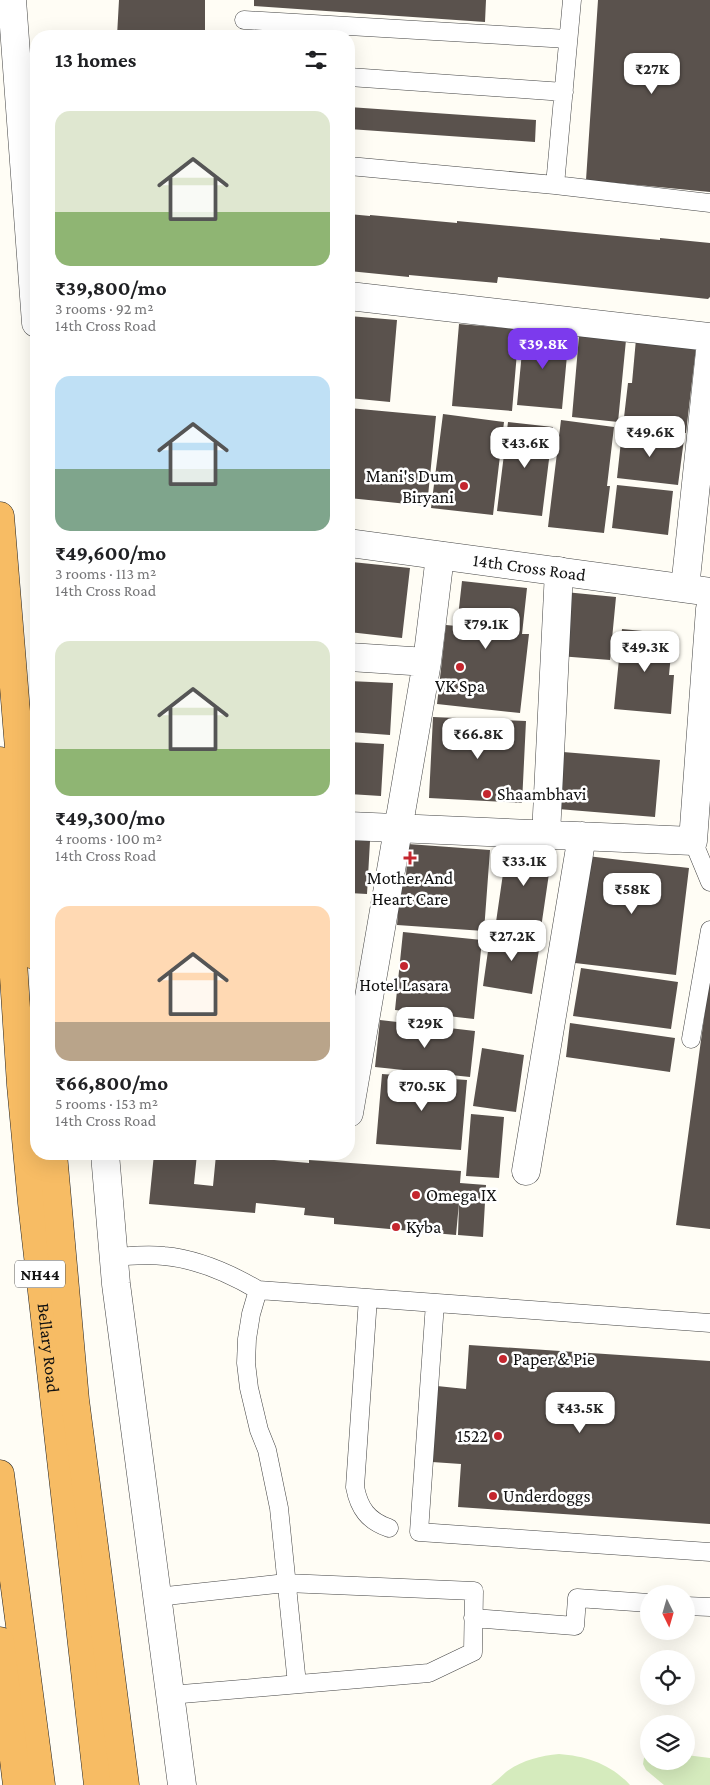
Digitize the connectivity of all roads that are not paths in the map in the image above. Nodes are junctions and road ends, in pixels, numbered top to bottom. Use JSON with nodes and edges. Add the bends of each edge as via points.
{"nodes":[{"id":1,"x":12,"y":0,"type":"edge"},
{"id":2,"x":572,"y":0,"type":"edge"},
{"id":3,"x":244,"y":20,"type":"dead end"},
{"id":4,"x":568,"y":39,"type":"junction"},
{"id":5,"x":355,"y":77,"type":"edge"},
{"id":6,"x":564,"y":92,"type":"junction"},
{"id":7,"x":355,"y":167,"type":"edge"},
{"id":8,"x":555,"y":184,"type":"junction"},
{"id":9,"x":710,"y":204,"type":"edge"},
{"id":10,"x":30,"y":242,"type":"edge"},
{"id":11,"x":355,"y":297,"type":"edge"},
{"id":12,"x":710,"y":337,"type":"edge"},
{"id":13,"x":710,"y":351,"type":"edge"},
{"id":14,"x":0,"y":516,"type":"edge"},
{"id":15,"x":355,"y":544,"type":"edge"},
{"id":16,"x":440,"y":556,"type":"junction"},
{"id":17,"x":559,"y":571,"type":"junction"},
{"id":18,"x":698,"y":590,"type":"edge"},
{"id":19,"x":710,"y":609,"type":"edge"},
{"id":20,"x":355,"y":657,"type":"edge"},
{"id":21,"x":427,"y":662,"type":"junction"},
{"id":22,"x":0,"y":760,"type":"edge"},
{"id":23,"x":355,"y":826,"type":"edge"},
{"id":24,"x":398,"y":829,"type":"junction"},
{"id":25,"x":546,"y":835,"type":"junction"},
{"id":26,"x":582,"y":836,"type":"junction"},
{"id":27,"x":693,"y":841,"type":"junction"},
{"id":28,"x":710,"y":882,"type":"edge"},
{"id":29,"x":30,"y":883,"type":"edge"},
{"id":30,"x":710,"y":930,"type":"edge"},
{"id":31,"x":360,"y":985,"type":"edge"},
{"id":32,"x":691,"y":1039,"type":"dead end"},
{"id":33,"x":355,"y":1043,"type":"edge"},
{"id":34,"x":54,"y":1160,"type":"edge"},
{"id":35,"x":106,"y":1160,"type":"edge"},
{"id":36,"x":526,"y":1172,"type":"dead end"},
{"id":37,"x":114,"y":1257,"type":"junction"},
{"id":38,"x":258,"y":1290,"type":"junction"},
{"id":39,"x":368,"y":1298,"type":"junction"},
{"id":40,"x":435,"y":1303,"type":"junction"},
{"id":41,"x":710,"y":1323,"type":"edge"},
{"id":42,"x":0,"y":1474,"type":"edge"},
{"id":43,"x":389,"y":1528,"type":"dead end"},
{"id":44,"x":710,"y":1552,"type":"edge"},
{"id":45,"x":286,"y":1583,"type":"junction"},
{"id":46,"x":157,"y":1597,"type":"junction"},
{"id":47,"x":640,"y":1602,"type":"edge"},
{"id":48,"x":695,"y":1606,"type":"edge"},
{"id":49,"x":710,"y":1607,"type":"edge"},
{"id":50,"x":473,"y":1618,"type":"junction"},
{"id":51,"x":0,"y":1641,"type":"edge"},
{"id":52,"x":297,"y":1684,"type":"junction"},
{"id":53,"x":170,"y":1694,"type":"junction"},
{"id":54,"x":17,"y":1785,"type":"edge"},
{"id":55,"x":41,"y":1785,"type":"edge"},
{"id":56,"x":98,"y":1785,"type":"edge"},
{"id":57,"x":125,"y":1785,"type":"edge"},
{"id":58,"x":182,"y":1785,"type":"edge"}],
"edges":[{"from":1,"to":10,"type":"street"},
{"from":2,"to":4,"type":"lane"},
{"from":3,"to":4,"type":"lane"},
{"from":4,"to":6,"type":"lane"},
{"from":5,"to":6,"type":"lane"},
{"from":6,"to":8,"type":"lane"},
{"from":7,"to":8,"type":"lane"},
{"from":8,"to":9,"type":"lane"},
{"from":11,"to":12,"type":"street"},
{"from":13,"to":18,"type":"street"},
{"from":14,"to":29,"type":"highway"},
{"from":15,"to":16,"type":"street","name":"14th Cross Road"},
{"from":16,"to":17,"type":"street","name":"14th Cross Road"},
{"from":16,"to":21,"type":"street"},
{"from":17,"to":18,"type":"street","name":"14th Cross Road"},
{"from":17,"to":25,"type":"street"},
{"from":19,"to":27,"type":"street"},
{"from":20,"to":21,"type":"street"},
{"from":21,"to":24,"type":"street"},
{"from":22,"to":56,"type":"highway","name":"Bellary Road","number":"NH44","via":[[25,1134]]},
{"from":23,"to":24,"type":"street"},
{"from":24,"to":25,"type":"street"},
{"from":24,"to":31,"type":"street"},
{"from":25,"to":26,"type":"street"},
{"from":26,"to":27,"type":"street"},
{"from":26,"to":36,"type":"street"},
{"from":27,"to":28,"type":"lane"},
{"from":30,"to":32,"type":"lane"},
{"from":31,"to":33,"type":"street"},
{"from":34,"to":57,"type":"highway","name":"Bellary Road","via":[[75,1400]]},
{"from":35,"to":37,"type":"street"},
{"from":37,"to":38,"type":"lane","via":[[164,1256],[190,1260],[236,1277]]},
{"from":37,"to":46,"type":"street"},
{"from":38,"to":39,"type":"lane"},
{"from":38,"to":45,"type":"lane","via":[[247,1338],[248,1388],[274,1479]]},
{"from":39,"to":40,"type":"lane"},
{"from":39,"to":43,"type":"lane","via":[[355,1487],[364,1512]]},
{"from":40,"to":41,"type":"lane"},
{"from":40,"to":44,"type":"lane","via":[[419,1532]]},
{"from":42,"to":55,"type":"highway"},
{"from":45,"to":46,"type":"lane"},
{"from":45,"to":50,"type":"lane","via":[[474,1591]]},
{"from":45,"to":52,"type":"lane"},
{"from":46,"to":53,"type":"street"},
{"from":47,"to":50,"type":"lane","via":[[577,1598],[575,1626]]},
{"from":48,"to":49,"type":"lane"},
{"from":50,"to":52,"type":"lane","via":[[472,1652],[429,1674]]},
{"from":51,"to":54,"type":"highway"},
{"from":52,"to":53,"type":"lane"},
{"from":53,"to":58,"type":"street"}]}
